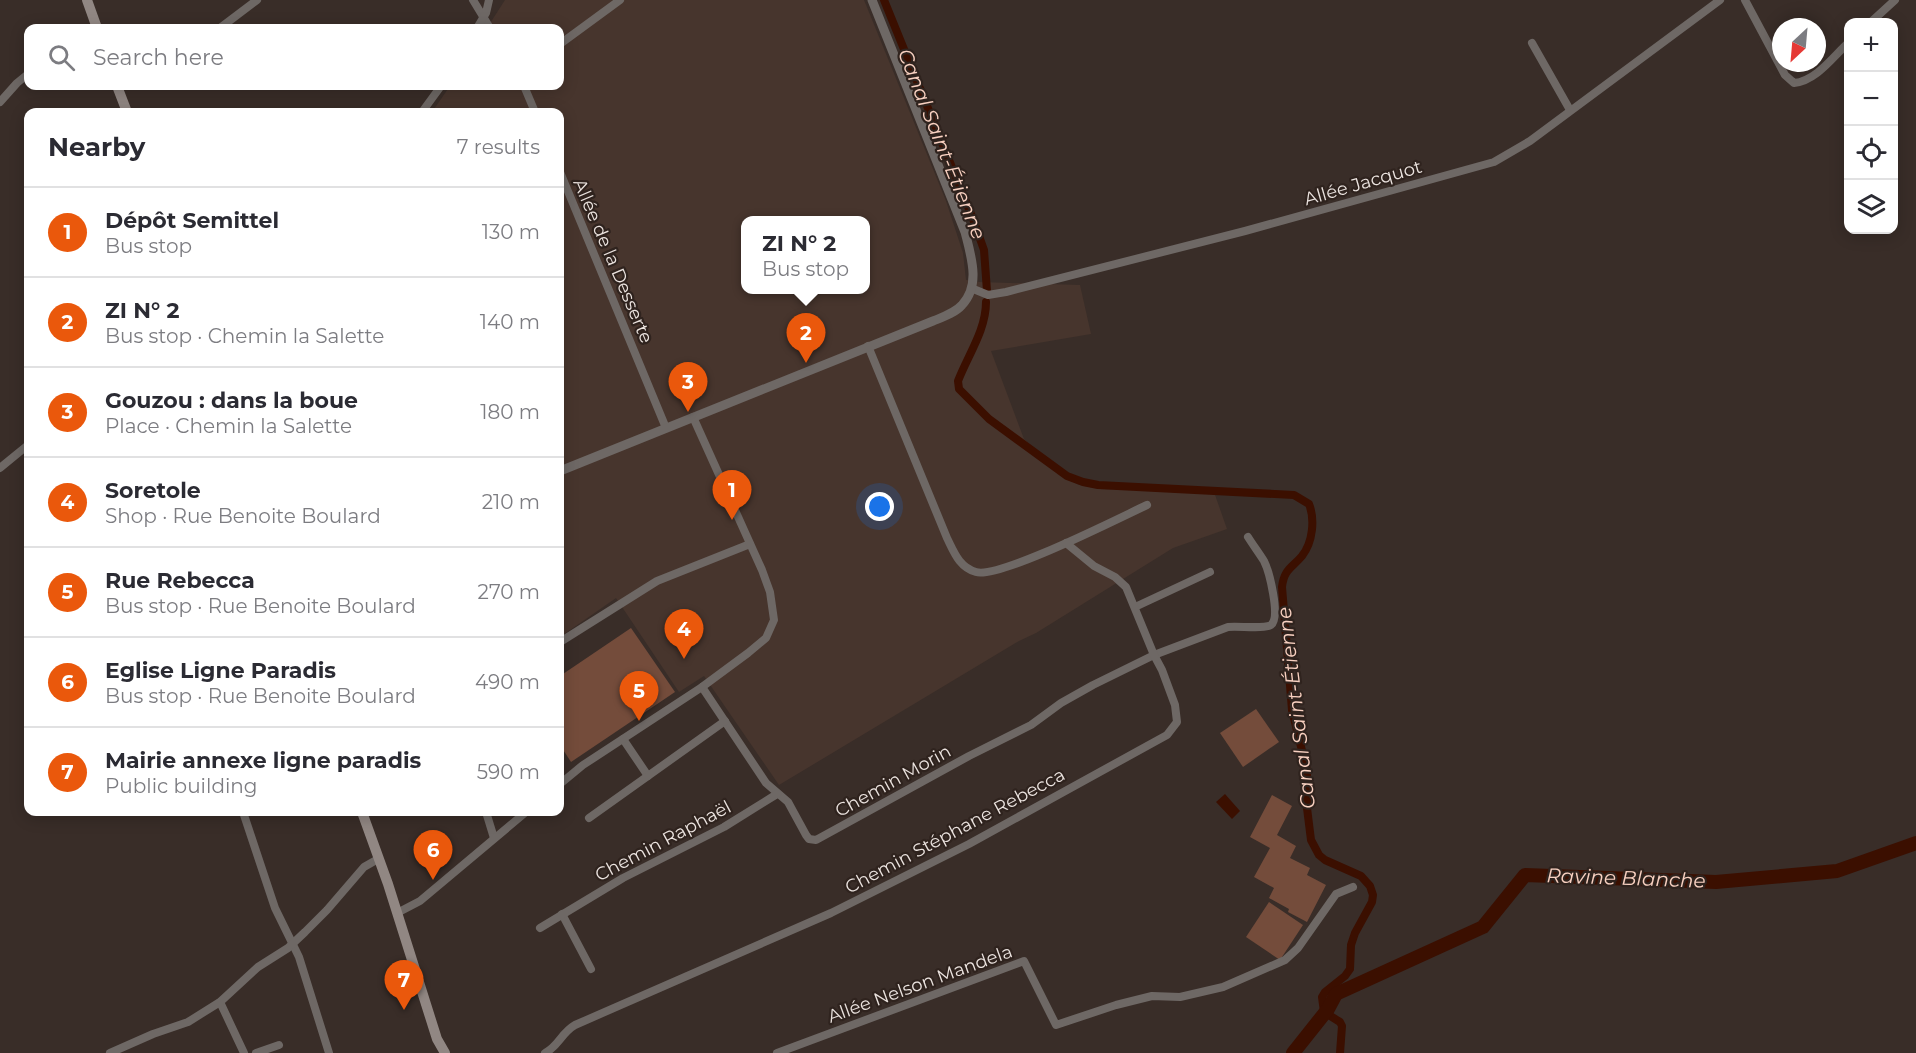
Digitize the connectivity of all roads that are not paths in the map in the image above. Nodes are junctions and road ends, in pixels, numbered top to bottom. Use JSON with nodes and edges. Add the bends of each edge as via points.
{"nodes":[{"id":1,"x":87,"y":0,"type":"edge"},
{"id":2,"x":256,"y":0,"type":"edge"},
{"id":3,"x":473,"y":0,"type":"edge"},
{"id":4,"x":489,"y":0,"type":"edge"},
{"id":5,"x":620,"y":0,"type":"edge"},
{"id":6,"x":873,"y":0,"type":"edge"},
{"id":7,"x":1720,"y":0,"type":"edge"},
{"id":8,"x":1745,"y":0,"type":"edge"},
{"id":9,"x":1895,"y":0,"type":"edge"},
{"id":10,"x":483,"y":18,"type":"junction"},
{"id":11,"x":1875,"y":18,"type":"edge"},
{"id":12,"x":96,"y":24,"type":"edge"},
{"id":13,"x":225,"y":24,"type":"edge"},
{"id":14,"x":479,"y":24,"type":"edge"},
{"id":15,"x":487,"y":24,"type":"edge"},
{"id":16,"x":564,"y":41,"type":"edge"},
{"id":17,"x":1532,"y":43,"type":"dead end"},
{"id":18,"x":1844,"y":47,"type":"edge"},
{"id":19,"x":24,"y":77,"type":"edge"},
{"id":20,"x":119,"y":90,"type":"edge"},
{"id":21,"x":438,"y":90,"type":"edge"},
{"id":22,"x":526,"y":90,"type":"edge"},
{"id":23,"x":0,"y":102,"type":"edge"},
{"id":24,"x":125,"y":108,"type":"edge"},
{"id":25,"x":425,"y":108,"type":"edge"},
{"id":26,"x":533,"y":108,"type":"edge"},
{"id":27,"x":1570,"y":110,"type":"junction"},
{"id":28,"x":564,"y":182,"type":"edge"},
{"id":29,"x":971,"y":288,"type":"junction"},
{"id":30,"x":868,"y":346,"type":"junction"},
{"id":31,"x":693,"y":417,"type":"junction"},
{"id":32,"x":666,"y":428,"type":"junction"},
{"id":33,"x":24,"y":448,"type":"edge"},
{"id":34,"x":0,"y":468,"type":"edge"},
{"id":35,"x":564,"y":469,"type":"edge"},
{"id":36,"x":1147,"y":505,"type":"dead end"},
{"id":37,"x":1248,"y":537,"type":"dead end"},
{"id":38,"x":1066,"y":543,"type":"junction"},
{"id":39,"x":750,"y":544,"type":"junction"},
{"id":40,"x":1210,"y":572,"type":"dead end"},
{"id":41,"x":1135,"y":607,"type":"junction"},
{"id":42,"x":564,"y":639,"type":"edge"},
{"id":43,"x":1155,"y":655,"type":"junction"},
{"id":44,"x":702,"y":687,"type":"junction"},
{"id":45,"x":725,"y":721,"type":"junction"},
{"id":46,"x":623,"y":739,"type":"junction"},
{"id":47,"x":648,"y":776,"type":"junction"},
{"id":48,"x":564,"y":781,"type":"edge"},
{"id":49,"x":777,"y":794,"type":"junction"},
{"id":50,"x":244,"y":816,"type":"edge"},
{"id":51,"x":363,"y":816,"type":"edge"},
{"id":52,"x":487,"y":816,"type":"edge"},
{"id":53,"x":521,"y":816,"type":"edge"},
{"id":54,"x":589,"y":818,"type":"dead end"},
{"id":55,"x":494,"y":838,"type":"junction"},
{"id":56,"x":378,"y":858,"type":"junction"},
{"id":57,"x":1353,"y":887,"type":"dead end"},
{"id":58,"x":397,"y":913,"type":"junction"},
{"id":59,"x":562,"y":914,"type":"junction"},
{"id":60,"x":540,"y":928,"type":"dead end"},
{"id":61,"x":292,"y":943,"type":"junction"},
{"id":62,"x":591,"y":969,"type":"dead end"},
{"id":63,"x":220,"y":1002,"type":"junction"},
{"id":64,"x":279,"y":1045,"type":"dead end"},
{"id":65,"x":128,"y":1050,"type":"edge"},
{"id":66,"x":442,"y":1052,"type":"edge"},
{"id":67,"x":110,"y":1053,"type":"edge"},
{"id":68,"x":244,"y":1053,"type":"edge"},
{"id":69,"x":256,"y":1053,"type":"edge"},
{"id":70,"x":329,"y":1053,"type":"edge"},
{"id":71,"x":544,"y":1053,"type":"edge"},
{"id":72,"x":777,"y":1053,"type":"edge"}],
"edges":[{"from":1,"to":12,"type":"main road"},
{"from":2,"to":13,"type":"street"},
{"from":3,"to":10,"type":"street"},
{"from":4,"to":10,"type":"street"},
{"from":5,"to":16,"type":"street"},
{"from":6,"to":29,"type":"street","via":[[965,232],[973,271]]},
{"from":7,"to":27,"type":"street","name":"Allée Jacquot"},
{"from":8,"to":18,"type":"street","via":[[1785,75],[1794,83],[1810,78]]},
{"from":9,"to":11,"type":"street"},
{"from":10,"to":14,"type":"street"},
{"from":10,"to":15,"type":"street"},
{"from":17,"to":27,"type":"street"},
{"from":19,"to":23,"type":"street"},
{"from":20,"to":24,"type":"main road"},
{"from":21,"to":25,"type":"street"},
{"from":22,"to":26,"type":"street"},
{"from":27,"to":29,"type":"street","name":"Allée Jacquot","via":[[1494,162],[1006,292],[988,295]]},
{"from":28,"to":32,"type":"street","name":"Allée de la Desserte"},
{"from":29,"to":30,"type":"street","via":[[962,304],[949,314]]},
{"from":30,"to":31,"type":"street"},
{"from":30,"to":38,"type":"street","via":[[947,538],[963,565],[984,574]]},
{"from":31,"to":32,"type":"street"},
{"from":31,"to":39,"type":"street"},
{"from":32,"to":35,"type":"street"},
{"from":33,"to":34,"type":"street"},
{"from":36,"to":38,"type":"street"},
{"from":37,"to":43,"type":"street","via":[[1270,577],[1274,622],[1267,627],[1228,627]]},
{"from":38,"to":41,"type":"street","name":"Chemin Stéphane Rebecca","via":[[1122,582]]},
{"from":39,"to":42,"type":"street","via":[[657,581]]},
{"from":39,"to":44,"type":"street","via":[[770,592],[774,620],[765,638]]},
{"from":40,"to":41,"type":"street"},
{"from":41,"to":43,"type":"street","name":"Chemin Stéphane Rebecca"},
{"from":43,"to":49,"type":"street","name":"Chemin Morin","via":[[1093,685],[1031,725],[816,840],[806,836],[788,802]]},
{"from":43,"to":71,"type":"street","name":"Chemin Stéphane Rebecca","via":[[1177,713],[1177,723],[1167,735],[969,844],[831,913],[575,1025],[566,1030],[553,1049]]},
{"from":44,"to":45,"type":"street","name":"Chemin Morin"},
{"from":44,"to":46,"type":"street"},
{"from":45,"to":47,"type":"street"},
{"from":45,"to":49,"type":"street","name":"Chemin Morin"},
{"from":46,"to":47,"type":"street"},
{"from":46,"to":48,"type":"street"},
{"from":47,"to":54,"type":"street"},
{"from":49,"to":59,"type":"street","name":"Chemin Raphaël"},
{"from":50,"to":61,"type":"street","via":[[275,908]]},
{"from":51,"to":56,"type":"main road"},
{"from":52,"to":55,"type":"street"},
{"from":53,"to":55,"type":"street"},
{"from":55,"to":58,"type":"street","via":[[420,901]]},
{"from":56,"to":58,"type":"main road"},
{"from":56,"to":61,"type":"street","via":[[364,867]]},
{"from":57,"to":72,"type":"street","name":"Allée Nelson Mandela","via":[[1336,894],[1285,960],[1223,987],[1180,997],[1152,996],[1056,1025],[1024,961]]},
{"from":58,"to":66,"type":"main road"},
{"from":59,"to":60,"type":"street","name":"Chemin Raphaël"},
{"from":59,"to":62,"type":"street"},
{"from":61,"to":63,"type":"street"},
{"from":61,"to":70,"type":"street"},
{"from":63,"to":65,"type":"street","via":[[189,1022],[153,1034]]},
{"from":63,"to":68,"type":"street"},
{"from":64,"to":69,"type":"street"},
{"from":65,"to":67,"type":"street"}]}
